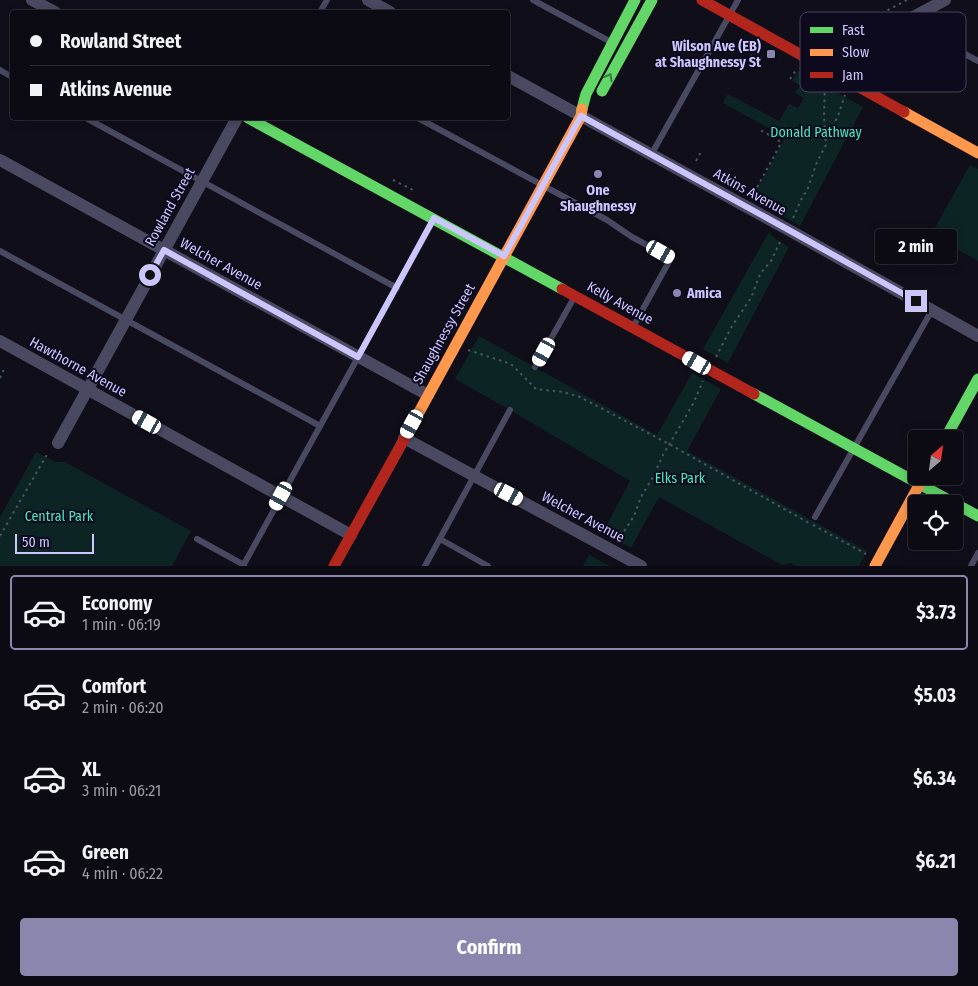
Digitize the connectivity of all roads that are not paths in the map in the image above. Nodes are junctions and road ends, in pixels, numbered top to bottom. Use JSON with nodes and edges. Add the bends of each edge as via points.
{"nodes":[{"id":1,"x":32,"y":0,"type":"edge"},
{"id":2,"x":368,"y":0,"type":"edge"},
{"id":3,"x":534,"y":0,"type":"edge"},
{"id":4,"x":635,"y":0,"type":"edge"},
{"id":5,"x":652,"y":0,"type":"edge"},
{"id":6,"x":702,"y":0,"type":"edge"},
{"id":7,"x":738,"y":0,"type":"edge"},
{"id":8,"x":945,"y":0,"type":"edge"},
{"id":9,"x":51,"y":10,"type":"edge"},
{"id":10,"x":386,"y":10,"type":"edge"},
{"id":11,"x":923,"y":12,"type":"edge"},
{"id":12,"x":730,"y":15,"type":"junction"},
{"id":13,"x":613,"y":43,"type":"junction"},
{"id":14,"x":800,"y":54,"type":"edge"},
{"id":15,"x":966,"y":55,"type":"edge"},
{"id":16,"x":978,"y":61,"type":"edge"},
{"id":17,"x":510,"y":77,"type":"edge"},
{"id":18,"x":869,"y":92,"type":"edge"},
{"id":19,"x":581,"y":116,"type":"junction"},
{"id":20,"x":90,"y":120,"type":"edge"},
{"id":21,"x":236,"y":120,"type":"edge"},
{"id":22,"x":256,"y":120,"type":"edge"},
{"id":23,"x":422,"y":120,"type":"edge"},
{"id":24,"x":978,"y":152,"type":"edge"},
{"id":25,"x":651,"y":155,"type":"junction"},
{"id":26,"x":0,"y":160,"type":"edge"},
{"id":27,"x":202,"y":181,"type":"junction"},
{"id":28,"x":543,"y":184,"type":"junction"},
{"id":29,"x":434,"y":218,"type":"junction"},
{"id":30,"x":164,"y":250,"type":"junction"},
{"id":31,"x":0,"y":251,"type":"edge"},
{"id":32,"x":504,"y":256,"type":"junction"},
{"id":33,"x":396,"y":288,"type":"junction"},
{"id":34,"x":575,"y":295,"type":"junction"},
{"id":35,"x":932,"y":310,"type":"junction"},
{"id":36,"x":125,"y":320,"type":"junction"},
{"id":37,"x":633,"y":327,"type":"junction"},
{"id":38,"x":978,"y":336,"type":"edge"},
{"id":39,"x":0,"y":341,"type":"edge"},
{"id":40,"x":358,"y":357,"type":"junction"},
{"id":41,"x":535,"y":367,"type":"dead end"},
{"id":42,"x":978,"y":379,"type":"edge"},
{"id":43,"x":87,"y":389,"type":"junction"},
{"id":44,"x":428,"y":395,"type":"junction"},
{"id":45,"x":510,"y":410,"type":"dead end"},
{"id":46,"x":320,"y":426,"type":"junction"},
{"id":47,"x":950,"y":430,"type":"edge"},
{"id":48,"x":404,"y":438,"type":"junction"},
{"id":49,"x":58,"y":443,"type":"dead end"},
{"id":50,"x":854,"y":448,"type":"junction"},
{"id":51,"x":908,"y":473,"type":"edge"},
{"id":52,"x":474,"y":476,"type":"junction"},
{"id":53,"x":919,"y":485,"type":"edge"},
{"id":54,"x":930,"y":485,"type":"edge"},
{"id":55,"x":281,"y":496,"type":"junction"},
{"id":56,"x":978,"y":516,"type":"edge"},
{"id":57,"x":815,"y":517,"type":"dead end"},
{"id":58,"x":351,"y":535,"type":"junction"},
{"id":59,"x":197,"y":539,"type":"dead end"},
{"id":60,"x":440,"y":539,"type":"junction"},
{"id":61,"x":978,"y":553,"type":"edge"},
{"id":62,"x":243,"y":565,"type":"edge"},
{"id":63,"x":334,"y":566,"type":"edge"},
{"id":64,"x":425,"y":566,"type":"edge"},
{"id":65,"x":488,"y":566,"type":"edge"},
{"id":66,"x":642,"y":566,"type":"edge"},
{"id":67,"x":875,"y":566,"type":"edge"},
{"id":68,"x":971,"y":566,"type":"edge"}],
"edges":[{"from":1,"to":9,"type":"street"},
{"from":2,"to":10,"type":"street"},
{"from":3,"to":13,"type":"lane"},
{"from":4,"to":13,"type":"street","name":"Shaughnessy Street"},
{"from":19,"to":5,"type":"street","name":"Shaughnessy Street","one_way":true,"via":[[597,100]]},
{"from":6,"to":12,"type":"street"},
{"from":7,"to":12,"type":"lane"},
{"from":8,"to":11,"type":"street"},
{"from":12,"to":14,"type":"street"},
{"from":12,"to":25,"type":"lane"},
{"from":13,"to":19,"type":"street","name":"Shaughnessy Street","via":[[586,94]]},
{"from":15,"to":16,"type":"lane"},
{"from":17,"to":19,"type":"street","name":"Atkins Avenue"},
{"from":18,"to":24,"type":"street"},
{"from":19,"to":25,"type":"street","name":"Atkins Avenue"},
{"from":19,"to":28,"type":"street","name":"Shaughnessy Street"},
{"from":20,"to":27,"type":"lane"},
{"from":21,"to":27,"type":"street","name":"Rowland Street"},
{"from":22,"to":29,"type":"street","name":"Kelly Avenue"},
{"from":23,"to":28,"type":"lane"},
{"from":25,"to":35,"type":"street","name":"Atkins Avenue"},
{"from":26,"to":30,"type":"street","name":"Welcher Avenue"},
{"from":27,"to":30,"type":"street","name":"Rowland Street"},
{"from":27,"to":33,"type":"lane"},
{"from":28,"to":32,"type":"street","name":"Shaughnessy Street"},
{"from":28,"to":37,"type":"lane","via":[[671,258]]},
{"from":29,"to":32,"type":"street","name":"Kelly Avenue"},
{"from":29,"to":33,"type":"lane"},
{"from":30,"to":36,"type":"street","name":"Rowland Street"},
{"from":30,"to":40,"type":"street","name":"Welcher Avenue"},
{"from":31,"to":36,"type":"lane"},
{"from":32,"to":34,"type":"street","name":"Kelly Avenue"},
{"from":32,"to":44,"type":"street","name":"Shaughnessy Street"},
{"from":33,"to":40,"type":"lane"},
{"from":34,"to":37,"type":"street","name":"Kelly Avenue"},
{"from":34,"to":41,"type":"lane"},
{"from":35,"to":38,"type":"street","name":"Atkins Avenue"},
{"from":35,"to":50,"type":"lane"},
{"from":36,"to":43,"type":"street","name":"Rowland Street"},
{"from":36,"to":46,"type":"lane"},
{"from":37,"to":50,"type":"street","name":"Kelly Avenue"},
{"from":39,"to":43,"type":"street","name":"Hawthorne Avenue"},
{"from":40,"to":44,"type":"street","name":"Welcher Avenue"},
{"from":40,"to":46,"type":"lane"},
{"from":42,"to":47,"type":"street"},
{"from":43,"to":49,"type":"street","name":"Rowland Street"},
{"from":43,"to":55,"type":"street","name":"Hawthorne Avenue"},
{"from":44,"to":48,"type":"street","name":"Shaughnessy Street"},
{"from":45,"to":52,"type":"lane"},
{"from":46,"to":55,"type":"lane"},
{"from":48,"to":52,"type":"street","name":"Welcher Avenue"},
{"from":48,"to":58,"type":"street","name":"Shaughnessy Street"},
{"from":50,"to":51,"type":"street","name":"Kelly Avenue"},
{"from":50,"to":57,"type":"lane"},
{"from":52,"to":60,"type":"lane"},
{"from":52,"to":66,"type":"street","name":"Welcher Avenue"},
{"from":53,"to":67,"type":"street"},
{"from":54,"to":56,"type":"street","name":"Kelly Avenue"},
{"from":55,"to":58,"type":"street","name":"Hawthorne Avenue"},
{"from":55,"to":62,"type":"lane"},
{"from":58,"to":63,"type":"street","name":"Shaughnessy Street"},
{"from":59,"to":62,"type":"lane"},
{"from":60,"to":64,"type":"lane"},
{"from":60,"to":65,"type":"lane"},
{"from":61,"to":68,"type":"lane"}]}
